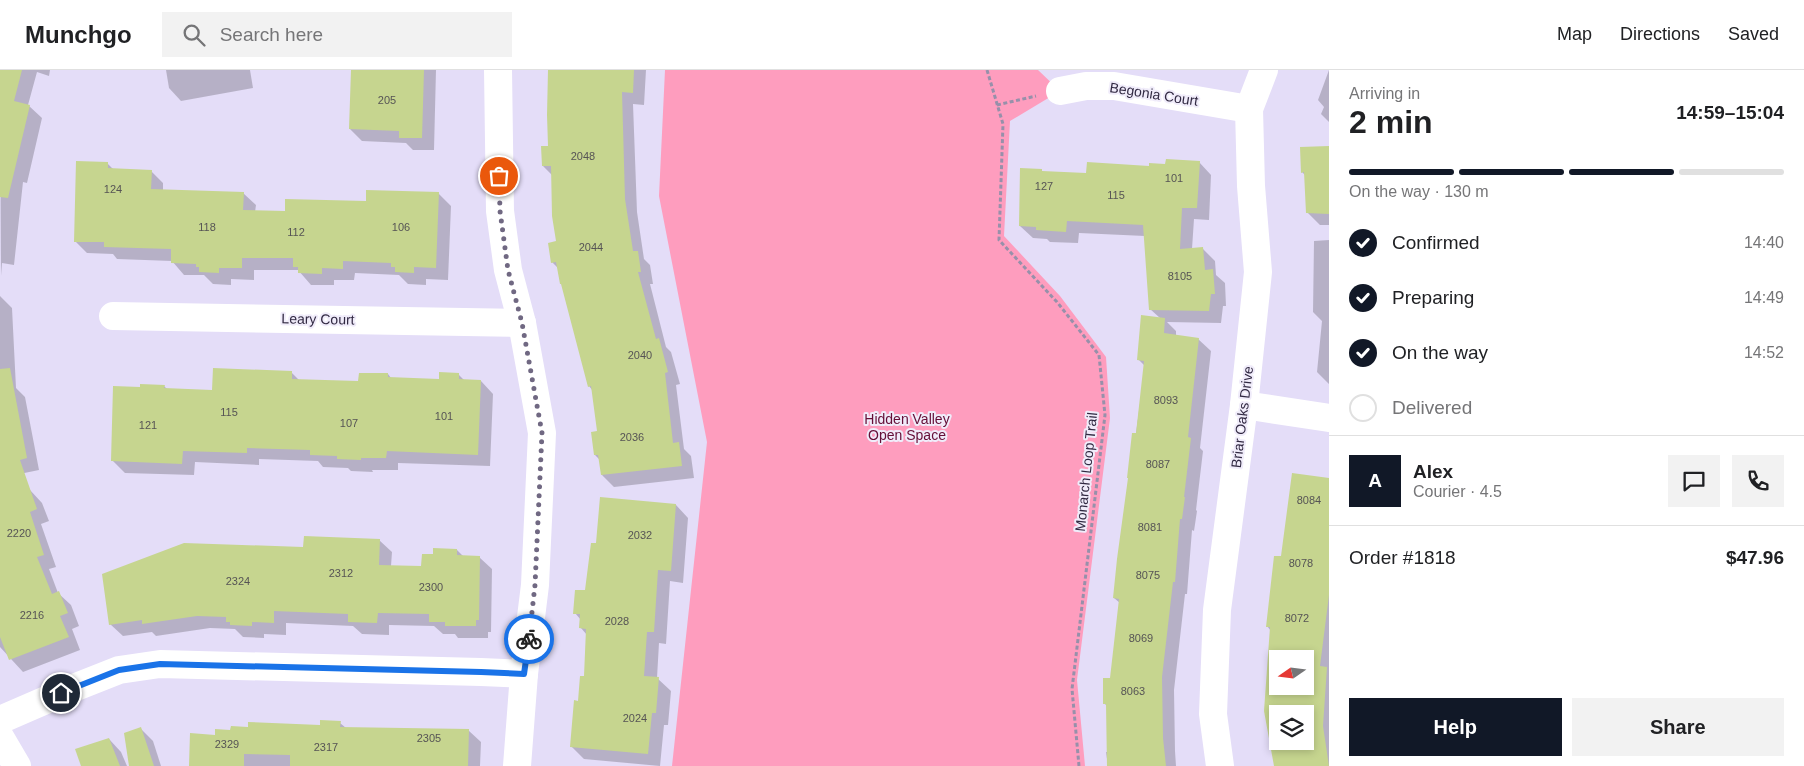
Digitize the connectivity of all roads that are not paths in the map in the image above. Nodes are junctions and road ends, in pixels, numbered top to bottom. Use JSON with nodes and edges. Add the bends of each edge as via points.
{"nodes":[{"id":1,"x":498,"y":70,"type":"edge"},
{"id":2,"x":1264,"y":70,"type":"edge"},
{"id":3,"x":1060,"y":91,"type":"road end"},
{"id":4,"x":1249,"y":109,"type":"junction"},
{"id":5,"x":113,"y":316,"type":"dead end"},
{"id":6,"x":522,"y":323,"type":"junction"},
{"id":7,"x":1244,"y":405,"type":"junction"},
{"id":8,"x":1329,"y":418,"type":"edge"},
{"id":9,"x":524,"y":674,"type":"junction"},
{"id":10,"x":0,"y":720,"type":"edge"},
{"id":11,"x":0,"y":737,"type":"edge"},
{"id":12,"x":18,"y":766,"type":"edge"},
{"id":13,"x":517,"y":766,"type":"edge"},
{"id":14,"x":1220,"y":766,"type":"edge"}],
"edges":[{"from":1,"to":6,"type":"street","via":[[500,211],[508,270]]},
{"from":2,"to":4,"type":"street","name":"Briar Oaks Drive"},
{"from":3,"to":4,"type":"street","name":"Begonia Court","via":[[1086,86],[1114,86]]},
{"from":4,"to":7,"type":"street","name":"Briar Oaks Drive","via":[[1258,272]]},
{"from":5,"to":6,"type":"street","name":"Leary Court"},
{"from":6,"to":9,"type":"street","via":[[542,433],[535,585]]},
{"from":7,"to":8,"type":"street"},
{"from":7,"to":14,"type":"street","name":"Briar Oaks Drive","via":[[1217,610],[1213,714]]},
{"from":9,"to":10,"type":"street","via":[[160,664],[119,670]]},
{"from":9,"to":13,"type":"street"},
{"from":11,"to":12,"type":"street"}]}
